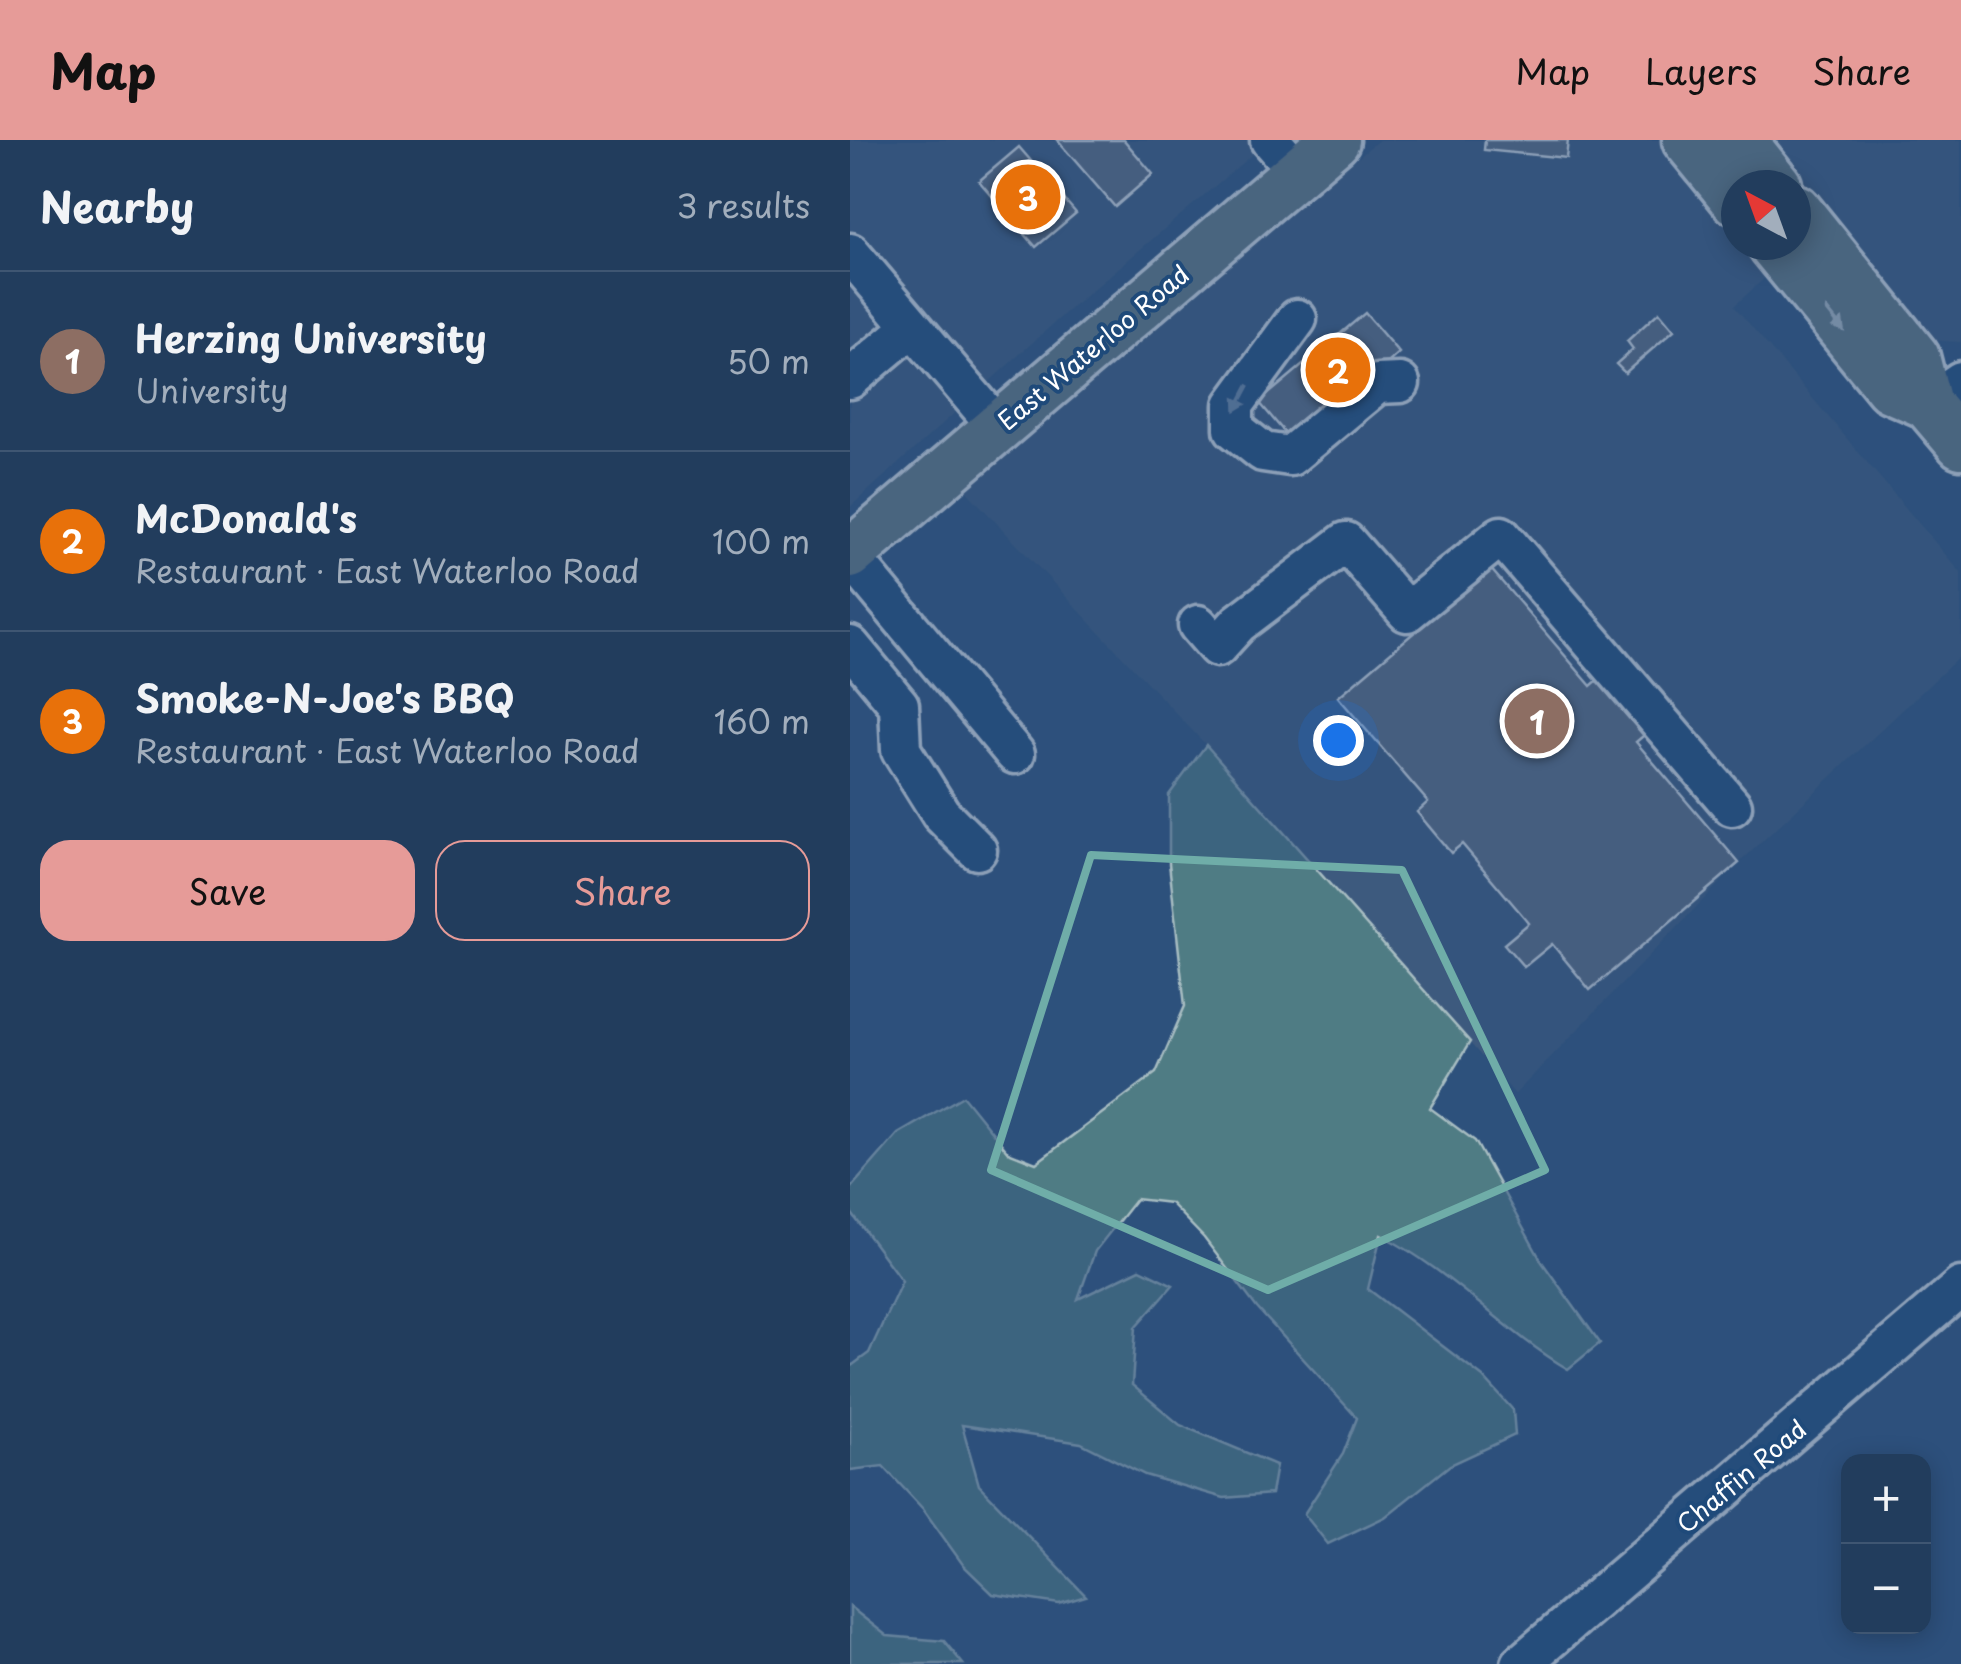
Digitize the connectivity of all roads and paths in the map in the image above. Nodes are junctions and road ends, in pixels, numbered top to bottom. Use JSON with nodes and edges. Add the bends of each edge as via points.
{"nodes":[{"id":1,"x":1335,"y":140,"type":"edge"},
{"id":2,"x":1686,"y":140,"type":"edge"},
{"id":3,"x":1741,"y":140,"type":"edge"},
{"id":4,"x":1284,"y":156,"type":"edge"},
{"id":5,"x":1765,"y":170,"type":"edge"},
{"id":6,"x":1721,"y":182,"type":"edge"},
{"id":7,"x":1811,"y":228,"type":"edge"},
{"id":8,"x":850,"y":252,"type":"edge"},
{"id":9,"x":1785,"y":260,"type":"edge"},
{"id":10,"x":1297,"y":319,"type":"dead end"},
{"id":11,"x":912,"y":326,"type":"junction"},
{"id":12,"x":850,"y":380,"type":"edge"},
{"id":13,"x":1400,"y":382,"type":"dead end"},
{"id":14,"x":1944,"y":393,"type":"edge"},
{"id":15,"x":998,"y":427,"type":"junction"},
{"id":16,"x":1961,"y":444,"type":"edge"},
{"id":17,"x":850,"y":555,"type":"edge"},
{"id":18,"x":1198,"y":625,"type":"dead end"},
{"id":19,"x":850,"y":646,"type":"edge"},
{"id":20,"x":1015,"y":754,"type":"dead end"},
{"id":21,"x":1732,"y":806,"type":"dead end"},
{"id":22,"x":977,"y":850,"type":"dead end"},
{"id":23,"x":1961,"y":1287,"type":"edge"},
{"id":24,"x":1520,"y":1664,"type":"edge"}],
"edges":[{"from":1,"to":4,"type":"main road","name":"East Waterloo Road"},
{"from":2,"to":6,"type":"main road"},
{"from":3,"to":5,"type":"main road"},
{"from":4,"to":15,"type":"main road","name":"East Waterloo Road"},
{"from":7,"to":14,"type":"main road"},
{"from":8,"to":11,"type":"street"},
{"from":9,"to":14,"type":"main road","one_way":true,"via":[[1890,388]]},
{"from":10,"to":13,"type":"street","one_way":true,"via":[[1234,405],[1234,428],[1263,452],[1290,456],[1377,384]]},
{"from":11,"to":12,"type":"street"},
{"from":11,"to":15,"type":"street"},
{"from":14,"to":16,"type":"main road"},
{"from":15,"to":17,"type":"main road","name":"East Waterloo Road"},
{"from":17,"to":20,"type":"street"},
{"from":18,"to":21,"type":"street","via":[[1217,646],[1346,542],[1407,612],[1500,536]]},
{"from":19,"to":22,"type":"street","via":[[899,705],[901,750],[941,814]]},
{"from":23,"to":24,"type":"street","name":"Chaffin Road"}]}
